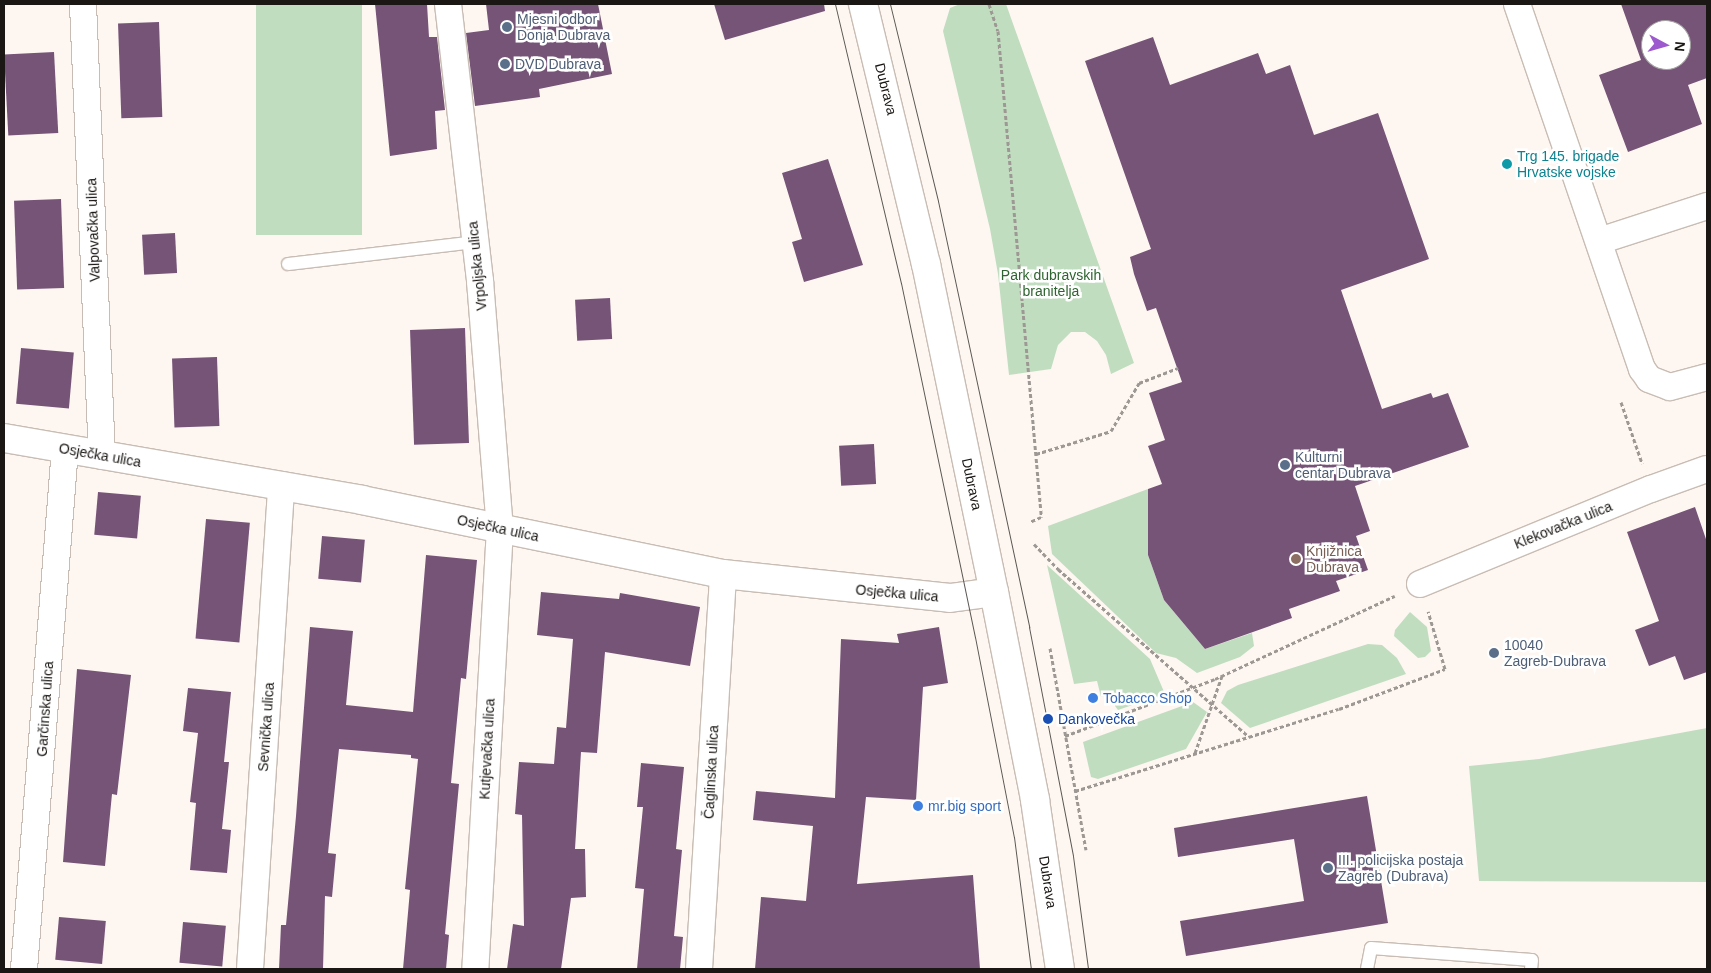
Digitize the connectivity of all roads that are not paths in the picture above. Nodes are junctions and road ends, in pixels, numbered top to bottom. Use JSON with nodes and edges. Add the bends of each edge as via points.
{"nodes":[{"id":1,"x":83,"y":4,"type":"edge"},
{"id":2,"x":448,"y":4,"type":"edge"},
{"id":3,"x":863,"y":4,"type":"edge"},
{"id":4,"x":1517,"y":4,"type":"edge"},
{"id":5,"x":1707,"y":206,"type":"edge"},
{"id":6,"x":1599,"y":241,"type":"junction"},
{"id":7,"x":475,"y":242,"type":"junction"},
{"id":8,"x":288,"y":264,"type":"dead end"},
{"id":9,"x":1707,"y":377,"type":"edge"},
{"id":10,"x":4,"y":438,"type":"edge"},
{"id":11,"x":65,"y":449,"type":"junction"},
{"id":12,"x":102,"y":456,"type":"junction"},
{"id":13,"x":1707,"y":469,"type":"edge"},
{"id":14,"x":280,"y":485,"type":"junction"},
{"id":15,"x":500,"y":528,"type":"junction"},
{"id":16,"x":723,"y":574,"type":"junction"},
{"id":17,"x":1420,"y":584,"type":"road end"},
{"id":18,"x":994,"y":592,"type":"junction"},
{"id":19,"x":24,"y":969,"type":"edge"},
{"id":20,"x":250,"y":969,"type":"edge"},
{"id":21,"x":475,"y":969,"type":"edge"},
{"id":22,"x":699,"y":969,"type":"edge"},
{"id":23,"x":1060,"y":969,"type":"edge"},
{"id":24,"x":1367,"y":969,"type":"edge"},
{"id":25,"x":1531,"y":969,"type":"edge"}],
"edges":[{"from":1,"to":12,"type":"street","name":"Valpovačka ulica"},
{"from":2,"to":7,"type":"street","name":"Vrpoljska ulica"},
{"from":3,"to":18,"type":"street","name":"Dubrava","via":[[926,264]]},
{"from":4,"to":6,"type":"street"},
{"from":5,"to":6,"type":"street"},
{"from":6,"to":9,"type":"street","via":[[1642,369],[1649,379],[1670,388]]},
{"from":7,"to":8,"type":"lane"},
{"from":7,"to":15,"type":"street","name":"Vrpoljska ulica"},
{"from":10,"to":11,"type":"street","name":"Osječka ulica"},
{"from":11,"to":12,"type":"street","name":"Osječka ulica"},
{"from":11,"to":19,"type":"street","name":"Garčinska ulica"},
{"from":12,"to":14,"type":"street","name":"Osječka ulica"},
{"from":13,"to":17,"type":"street","name":"Klekovačka ulica"},
{"from":14,"to":15,"type":"street","name":"Osječka ulica"},
{"from":14,"to":20,"type":"street","name":"Sevnička ulica"},
{"from":15,"to":16,"type":"street","name":"Osječka ulica"},
{"from":15,"to":21,"type":"street","name":"Kutjevačka ulica"},
{"from":16,"to":18,"type":"street","name":"Osječka ulica","via":[[950,598]]},
{"from":16,"to":22,"type":"street","name":"Čaglinska ulica"},
{"from":18,"to":23,"type":"street","name":"Dubrava","via":[[1038,818]]},
{"from":24,"to":25,"type":"lane","via":[[1371,948],[1532,960]]}]}
